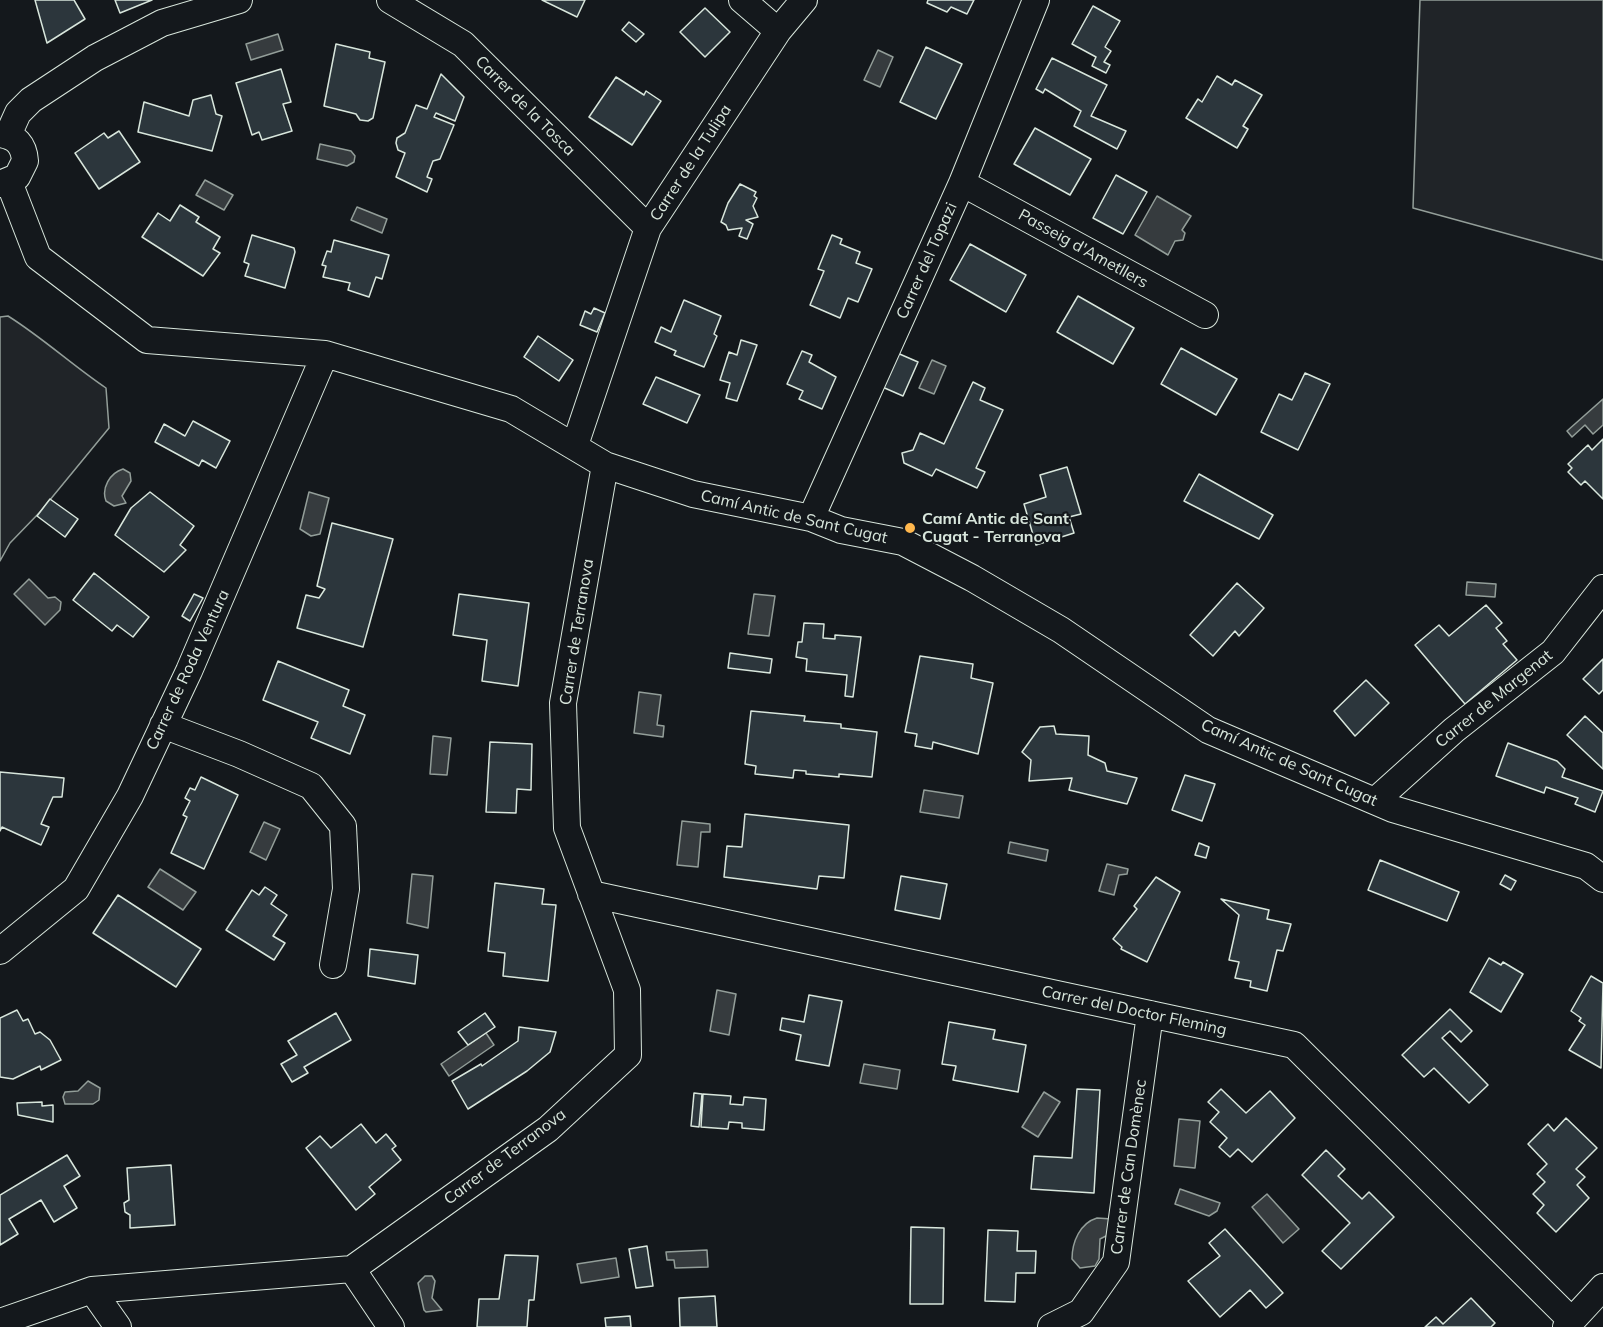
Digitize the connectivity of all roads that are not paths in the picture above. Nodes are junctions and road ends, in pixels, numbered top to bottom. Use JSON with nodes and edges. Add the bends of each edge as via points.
{"nodes":[{"id":1,"x":239,"y":0,"type":"edge"},
{"id":2,"x":390,"y":0,"type":"edge"},
{"id":3,"x":742,"y":0,"type":"edge"},
{"id":4,"x":804,"y":0,"type":"edge"},
{"id":5,"x":1036,"y":0,"type":"edge"},
{"id":6,"x":778,"y":31,"type":"junction"},
{"id":7,"x":4,"y":135,"type":"edge"},
{"id":8,"x":5,"y":183,"type":"edge"},
{"id":9,"x":962,"y":183,"type":"junction"},
{"id":10,"x":648,"y":228,"type":"junction"},
{"id":11,"x":1205,"y":315,"type":"dead end"},
{"id":12,"x":325,"y":354,"type":"junction"},
{"id":13,"x":575,"y":445,"type":"junction"},
{"id":14,"x":605,"y":465,"type":"junction"},
{"id":15,"x":811,"y":518,"type":"junction"},
{"id":16,"x":1603,"y":588,"type":"edge"},
{"id":17,"x":163,"y":725,"type":"junction"},
{"id":18,"x":1375,"y":801,"type":"junction"},
{"id":19,"x":1603,"y":879,"type":"edge"},
{"id":20,"x":591,"y":894,"type":"junction"},
{"id":21,"x":0,"y":951,"type":"edge"},
{"id":22,"x":333,"y":964,"type":"dead end"},
{"id":23,"x":1150,"y":1014,"type":"junction"},
{"id":24,"x":352,"y":1269,"type":"junction"},
{"id":25,"x":1603,"y":1287,"type":"edge"},
{"id":26,"x":92,"y":1290,"type":"junction"},
{"id":27,"x":0,"y":1323,"type":"edge"},
{"id":28,"x":1569,"y":1324,"type":"edge"},
{"id":29,"x":118,"y":1327,"type":"edge"},
{"id":30,"x":391,"y":1327,"type":"edge"},
{"id":31,"x":1051,"y":1327,"type":"edge"}],
"edges":[{"from":1,"to":7,"type":"street","via":[[162,23],[95,58],[32,100]]},
{"from":2,"to":10,"type":"street","name":"Carrer de la Tosca","via":[[463,44]]},
{"from":3,"to":6,"type":"street"},
{"from":4,"to":6,"type":"street","name":"Carrer de la Tulipa"},
{"from":5,"to":9,"type":"street","name":"Carrer del Topazi"},
{"from":6,"to":10,"type":"street","name":"Carrer de la Tulipa"},
{"from":7,"to":8,"type":"street","via":[[20,143],[25,160],[20,174]]},
{"from":8,"to":12,"type":"street","name":"Camí Antic de Sant Cugat","via":[[38,257],[147,340]]},
{"from":9,"to":11,"type":"street","name":"Passeig d'Ametllers"},
{"from":9,"to":15,"type":"street","name":"Carrer del Topazi"},
{"from":10,"to":13,"type":"street","name":"Carrer de la Tulipa"},
{"from":12,"to":13,"type":"street","name":"Camí Antic de Sant Cugat","via":[[511,409]]},
{"from":12,"to":17,"type":"street","name":"Carrer de Roda Ventura"},
{"from":13,"to":14,"type":"street","name":"Camí Antic de Sant Cugat"},
{"from":14,"to":15,"type":"street","name":"Camí Antic de Sant Cugat","via":[[693,494]]},
{"from":14,"to":20,"type":"street","name":"Carrer de Terranova","via":[[563,703],[567,828]]},
{"from":15,"to":18,"type":"street","name":"Camí Antic de Sant Cugat","via":[[841,530],[903,542],[1061,630],[1208,730]]},
{"from":16,"to":18,"type":"street","name":"Carrer de Margenat","via":[[1553,652],[1454,730]]},
{"from":17,"to":21,"type":"street","name":"Carrer de Roda Ventura","via":[[130,796],[76,889]]},
{"from":17,"to":22,"type":"street","via":[[311,786],[343,826],[346,889]]},
{"from":18,"to":19,"type":"street","name":"Camí Antic de Sant Cugat","via":[[1586,866]]},
{"from":20,"to":23,"type":"street","name":"Carrer del Doctor Fleming"},
{"from":20,"to":24,"type":"street","name":"Carrer de Terranova","via":[[627,990],[628,1055],[548,1129]]},
{"from":23,"to":28,"type":"street","name":"Carrer del Doctor Fleming","via":[[1294,1046]]},
{"from":23,"to":31,"type":"street","name":"Carrer de Can Domènec","via":[[1116,1262],[1081,1312]]},
{"from":24,"to":26,"type":"street"},
{"from":24,"to":30,"type":"street"},
{"from":25,"to":28,"type":"street"},
{"from":26,"to":27,"type":"street"},
{"from":26,"to":29,"type":"street"}]}
